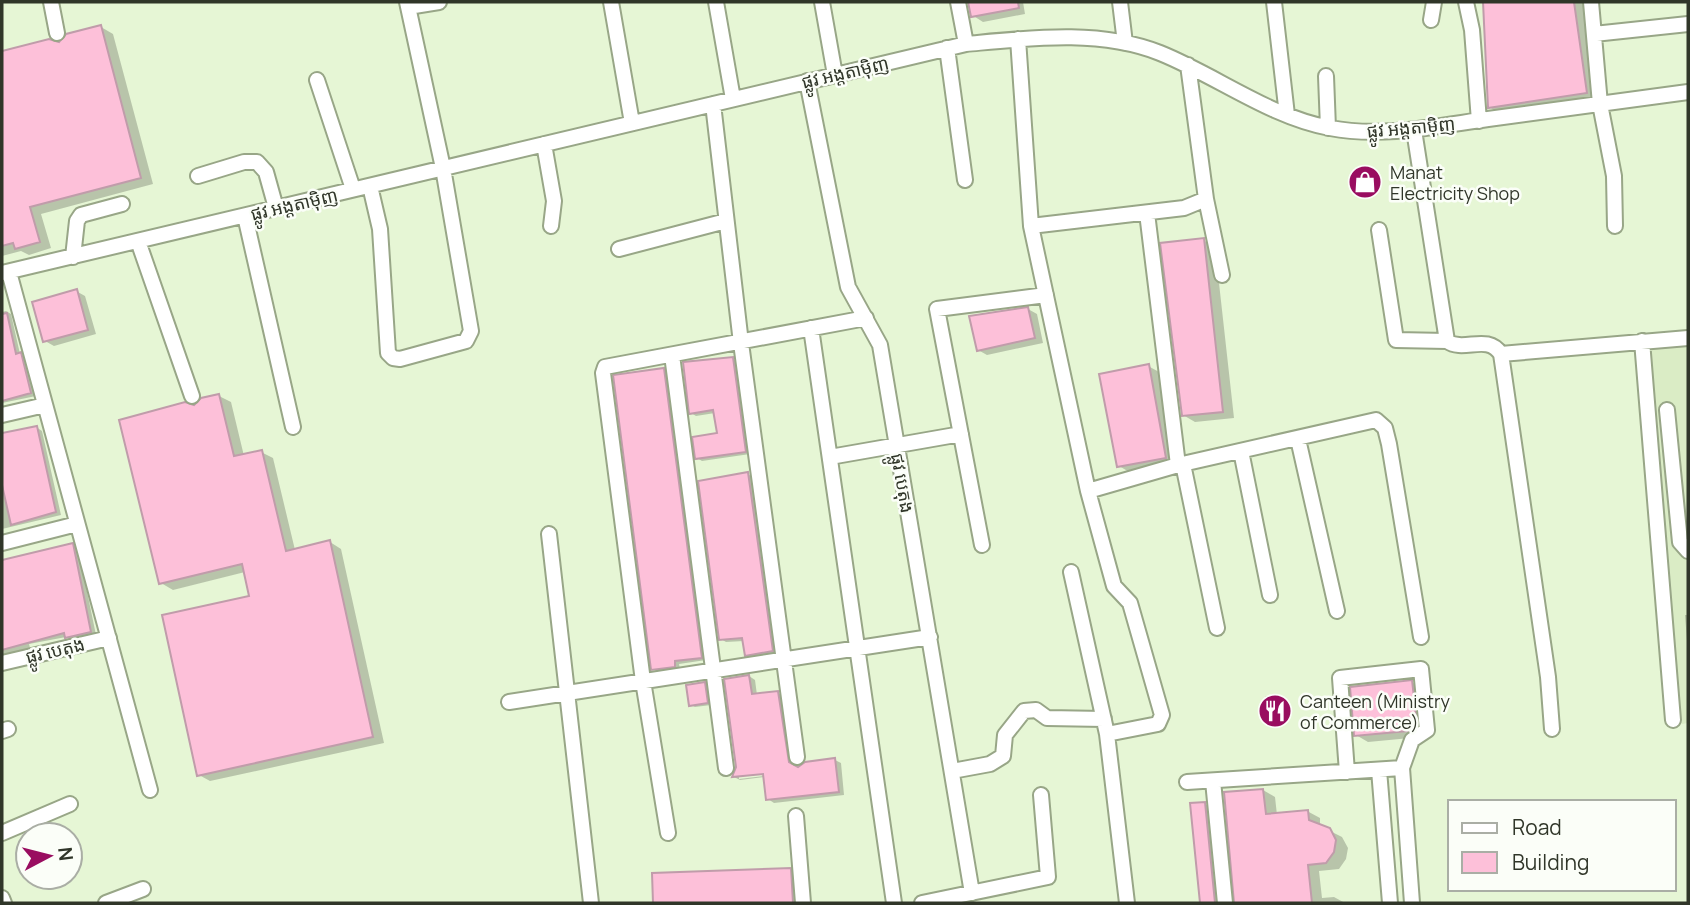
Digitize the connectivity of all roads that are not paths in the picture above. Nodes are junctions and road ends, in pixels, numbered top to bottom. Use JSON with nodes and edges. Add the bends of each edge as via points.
{"nodes":[{"id":1,"x":51,"y":2,"type":"edge"},
{"id":2,"x":439,"y":2,"type":"edge"},
{"id":3,"x":611,"y":2,"type":"edge"},
{"id":4,"x":716,"y":2,"type":"edge"},
{"id":5,"x":822,"y":2,"type":"edge"},
{"id":6,"x":958,"y":2,"type":"edge"},
{"id":7,"x":1119,"y":2,"type":"edge"},
{"id":8,"x":1274,"y":2,"type":"edge"},
{"id":9,"x":1434,"y":2,"type":"edge"},
{"id":10,"x":1466,"y":2,"type":"edge"},
{"id":11,"x":1591,"y":2,"type":"edge"},
{"id":12,"x":408,"y":5,"type":"edge"},
{"id":13,"x":1430,"y":20,"type":"dead end"},
{"id":14,"x":1688,"y":24,"type":"edge"},
{"id":15,"x":57,"y":33,"type":"dead end"},
{"id":16,"x":1594,"y":34,"type":"junction"},
{"id":17,"x":1018,"y":39,"type":"junction"},
{"id":18,"x":1125,"y":43,"type":"junction"},
{"id":19,"x":966,"y":44,"type":"junction"},
{"id":20,"x":947,"y":48,"type":"junction"},
{"id":21,"x":1188,"y":65,"type":"junction"},
{"id":22,"x":835,"y":75,"type":"junction"},
{"id":23,"x":1326,"y":76,"type":"dead end"},
{"id":24,"x":317,"y":80,"type":"dead end"},
{"id":25,"x":807,"y":82,"type":"junction"},
{"id":26,"x":1688,"y":92,"type":"edge"},
{"id":27,"x":733,"y":99,"type":"junction"},
{"id":28,"x":713,"y":104,"type":"junction"},
{"id":29,"x":1600,"y":104,"type":"junction"},
{"id":30,"x":1287,"y":115,"type":"junction"},
{"id":31,"x":1479,"y":121,"type":"junction"},
{"id":32,"x":632,"y":123,"type":"junction"},
{"id":33,"x":1328,"y":128,"type":"junction"},
{"id":34,"x":1414,"y":130,"type":"junction"},
{"id":35,"x":544,"y":144,"type":"junction"},
{"id":36,"x":443,"y":168,"type":"junction"},
{"id":37,"x":198,"y":176,"type":"dead end"},
{"id":38,"x":965,"y":180,"type":"dead end"},
{"id":39,"x":370,"y":186,"type":"junction"},
{"id":40,"x":354,"y":190,"type":"junction"},
{"id":41,"x":1206,"y":199,"type":"junction"},
{"id":42,"x":122,"y":204,"type":"dead end"},
{"id":43,"x":276,"y":208,"type":"junction"},
{"id":44,"x":1147,"y":213,"type":"junction"},
{"id":45,"x":244,"y":216,"type":"junction"},
{"id":46,"x":726,"y":221,"type":"junction"},
{"id":47,"x":551,"y":226,"type":"dead end"},
{"id":48,"x":1031,"y":226,"type":"junction"},
{"id":49,"x":1615,"y":226,"type":"dead end"},
{"id":50,"x":1378,"y":230,"type":"dead end"},
{"id":51,"x":138,"y":241,"type":"junction"},
{"id":52,"x":619,"y":250,"type":"dead end"},
{"id":53,"x":73,"y":257,"type":"junction"},
{"id":54,"x":5,"y":273,"type":"edge"},
{"id":55,"x":1222,"y":275,"type":"dead end"},
{"id":56,"x":1046,"y":295,"type":"junction"},
{"id":57,"x":866,"y":318,"type":"junction"},
{"id":58,"x":811,"y":328,"type":"junction"},
{"id":59,"x":1688,"y":338,"type":"edge"},
{"id":60,"x":1447,"y":341,"type":"junction"},
{"id":61,"x":1642,"y":341,"type":"junction"},
{"id":62,"x":741,"y":343,"type":"junction"},
{"id":63,"x":1502,"y":354,"type":"junction"},
{"id":64,"x":672,"y":355,"type":"junction"},
{"id":65,"x":192,"y":396,"type":"dead end"},
{"id":66,"x":45,"y":405,"type":"junction"},
{"id":67,"x":1667,"y":410,"type":"dead end"},
{"id":68,"x":2,"y":415,"type":"edge"},
{"id":69,"x":293,"y":427,"type":"dead end"},
{"id":70,"x":961,"y":434,"type":"junction"},
{"id":71,"x":1298,"y":439,"type":"junction"},
{"id":72,"x":897,"y":445,"type":"junction"},
{"id":73,"x":1241,"y":451,"type":"junction"},
{"id":74,"x":830,"y":457,"type":"junction"},
{"id":75,"x":1181,"y":465,"type":"junction"},
{"id":76,"x":1088,"y":491,"type":"junction"},
{"id":77,"x":77,"y":524,"type":"junction"},
{"id":78,"x":549,"y":534,"type":"dead end"},
{"id":79,"x":2,"y":543,"type":"edge"},
{"id":80,"x":982,"y":545,"type":"dead end"},
{"id":81,"x":1688,"y":551,"type":"edge"},
{"id":82,"x":1071,"y":572,"type":"dead end"},
{"id":83,"x":1270,"y":595,"type":"dead end"},
{"id":84,"x":1337,"y":611,"type":"dead end"},
{"id":85,"x":1217,"y":628,"type":"dead end"},
{"id":86,"x":930,"y":637,"type":"junction"},
{"id":87,"x":1421,"y":637,"type":"dead end"},
{"id":88,"x":108,"y":638,"type":"junction"},
{"id":89,"x":858,"y":648,"type":"junction"},
{"id":90,"x":785,"y":659,"type":"junction"},
{"id":91,"x":2,"y":663,"type":"edge"},
{"id":92,"x":714,"y":670,"type":"junction"},
{"id":93,"x":643,"y":681,"type":"junction"},
{"id":94,"x":566,"y":693,"type":"junction"},
{"id":95,"x":509,"y":702,"type":"dead end"},
{"id":96,"x":1104,"y":719,"type":"junction"},
{"id":97,"x":1673,"y":720,"type":"dead end"},
{"id":98,"x":1552,"y":729,"type":"dead end"},
{"id":99,"x":1107,"y":734,"type":"junction"},
{"id":100,"x":797,"y":757,"type":"dead end"},
{"id":101,"x":726,"y":768,"type":"dead end"},
{"id":102,"x":1402,"y":768,"type":"junction"},
{"id":103,"x":1379,"y":769,"type":"junction"},
{"id":104,"x":952,"y":771,"type":"junction"},
{"id":105,"x":1347,"y":772,"type":"junction"},
{"id":106,"x":1213,"y":780,"type":"junction"},
{"id":107,"x":1187,"y":782,"type":"dead end"},
{"id":108,"x":150,"y":790,"type":"dead end"},
{"id":109,"x":1041,"y":795,"type":"dead end"},
{"id":110,"x":70,"y":804,"type":"dead end"},
{"id":111,"x":796,"y":816,"type":"dead end"},
{"id":112,"x":2,"y":833,"type":"edge"},
{"id":113,"x":668,"y":833,"type":"dead end"},
{"id":114,"x":143,"y":889,"type":"dead end"},
{"id":115,"x":972,"y":893,"type":"junction"},
{"id":116,"x":2,"y":898,"type":"edge"},
{"id":117,"x":4,"y":903,"type":"edge"},
{"id":118,"x":106,"y":903,"type":"edge"},
{"id":119,"x":591,"y":903,"type":"edge"},
{"id":120,"x":803,"y":903,"type":"edge"},
{"id":121,"x":894,"y":903,"type":"edge"},
{"id":122,"x":922,"y":903,"type":"edge"},
{"id":123,"x":1126,"y":903,"type":"edge"},
{"id":124,"x":1224,"y":903,"type":"edge"},
{"id":125,"x":1390,"y":903,"type":"edge"},
{"id":126,"x":1412,"y":903,"type":"edge"}],
"edges":[{"from":1,"to":15,"type":"street"},
{"from":2,"to":12,"type":"street"},
{"from":3,"to":32,"type":"street"},
{"from":4,"to":27,"type":"street"},
{"from":5,"to":22,"type":"street"},
{"from":6,"to":19,"type":"street"},
{"from":7,"to":18,"type":"street"},
{"from":8,"to":30,"type":"street"},
{"from":9,"to":13,"type":"street"},
{"from":10,"to":31,"type":"street"},
{"from":11,"to":16,"type":"street"},
{"from":12,"to":36,"type":"street"},
{"from":14,"to":16,"type":"street"},
{"from":16,"to":29,"type":"street"},
{"from":17,"to":18,"type":"street","name":"ផ្លូវ អង្តតាម៉ិញ","via":[[1083,37]]},
{"from":17,"to":19,"type":"street","name":"ផ្លូវ អង្តតាម៉ិញ"},
{"from":17,"to":48,"type":"street"},
{"from":18,"to":21,"type":"street","name":"ផ្លូវ អង្តតាម៉ិញ"},
{"from":19,"to":20,"type":"street","name":"ផ្លូវ អង្តតាម៉ិញ"},
{"from":20,"to":22,"type":"street","name":"ផ្លូវ អង្តតាម៉ិញ"},
{"from":20,"to":38,"type":"street"},
{"from":21,"to":30,"type":"street","name":"ផ្លូវ អង្តតាម៉ិញ"},
{"from":21,"to":41,"type":"street"},
{"from":22,"to":25,"type":"street","name":"ផ្លូវ អង្តតាម៉ិញ"},
{"from":23,"to":33,"type":"street"},
{"from":24,"to":40,"type":"street"},
{"from":25,"to":27,"type":"street","name":"ផ្លូវ អង្តតាម៉ិញ"},
{"from":25,"to":57,"type":"street","name":"ផ្លូវ បេតុង","via":[[848,286]]},
{"from":26,"to":29,"type":"street","name":"ផ្លូវ អង្តតាម៉ិញ"},
{"from":27,"to":28,"type":"street","name":"ផ្លូវ អង្តតាម៉ិញ"},
{"from":28,"to":32,"type":"street","name":"ផ្លូវ អង្តតាម៉ិញ"},
{"from":28,"to":46,"type":"street"},
{"from":29,"to":31,"type":"street","name":"ផ្លូវ អង្តតាម៉ិញ"},
{"from":29,"to":49,"type":"street","via":[[1614,176]]},
{"from":30,"to":33,"type":"street","name":"ផ្លូវ អង្តតាម៉ិញ"},
{"from":31,"to":34,"type":"street","name":"ផ្លូវ អង្តតាម៉ិញ"},
{"from":32,"to":35,"type":"street","name":"ផ្លូវ អង្តតាម៉ិញ"},
{"from":33,"to":34,"type":"street","name":"ផ្លូវ អង្តតាម៉ិញ"},
{"from":34,"to":60,"type":"street"},
{"from":35,"to":36,"type":"street","name":"ផ្លូវ អង្តតាម៉ិញ"},
{"from":35,"to":47,"type":"street","via":[[554,201]]},
{"from":36,"to":39,"type":"street","name":"ផ្លូវ អង្តតាម៉ិញ"},
{"from":36,"to":39,"type":"street","via":[[470,337],[400,359],[388,353],[380,229]]},
{"from":37,"to":43,"type":"street","via":[[257,162],[266,172]]},
{"from":39,"to":40,"type":"street","name":"ផ្លូវ អង្តតាម៉ិញ"},
{"from":40,"to":43,"type":"street","name":"ផ្លូវ អង្តតាម៉ិញ"},
{"from":41,"to":44,"type":"street","via":[[1184,208]]},
{"from":41,"to":55,"type":"street"},
{"from":42,"to":53,"type":"street","via":[[81,215]]},
{"from":43,"to":45,"type":"street","name":"ផ្លូវ អង្តតាម៉ិញ"},
{"from":44,"to":48,"type":"street"},
{"from":44,"to":75,"type":"street"},
{"from":45,"to":51,"type":"street","name":"ផ្លូវ អង្តតាម៉ិញ"},
{"from":45,"to":69,"type":"street"},
{"from":46,"to":52,"type":"street"},
{"from":46,"to":62,"type":"street"},
{"from":48,"to":56,"type":"street"},
{"from":50,"to":60,"type":"street","via":[[1396,340]]},
{"from":51,"to":53,"type":"street","name":"ផ្លូវ អង្តតាម៉ិញ"},
{"from":51,"to":65,"type":"street"},
{"from":53,"to":54,"type":"street","name":"ផ្លូវ អង្តតាម៉ិញ"},
{"from":54,"to":66,"type":"street"},
{"from":56,"to":70,"type":"street","via":[[937,309]]},
{"from":56,"to":76,"type":"street"},
{"from":57,"to":58,"type":"street"},
{"from":57,"to":72,"type":"street","name":"ផ្លូវ បេតុង","via":[[880,345]]},
{"from":58,"to":62,"type":"street"},
{"from":58,"to":74,"type":"street"},
{"from":59,"to":61,"type":"street"},
{"from":60,"to":63,"type":"street","via":[[1493,344]]},
{"from":61,"to":63,"type":"street"},
{"from":61,"to":97,"type":"street"},
{"from":62,"to":64,"type":"street"},
{"from":62,"to":90,"type":"street"},
{"from":63,"to":98,"type":"street"},
{"from":64,"to":92,"type":"street"},
{"from":64,"to":93,"type":"street","via":[[610,365],[603,373]]},
{"from":66,"to":68,"type":"street"},
{"from":66,"to":77,"type":"street"},
{"from":67,"to":81,"type":"street","via":[[1679,542]]},
{"from":70,"to":72,"type":"street"},
{"from":70,"to":80,"type":"street"},
{"from":71,"to":73,"type":"street"},
{"from":71,"to":84,"type":"street"},
{"from":71,"to":87,"type":"street","via":[[1376,420],[1385,428]]},
{"from":72,"to":74,"type":"street"},
{"from":72,"to":86,"type":"street","name":"ផ្លូវ បេតុង"},
{"from":73,"to":75,"type":"street"},
{"from":73,"to":83,"type":"street"},
{"from":74,"to":89,"type":"street"},
{"from":75,"to":76,"type":"street"},
{"from":75,"to":85,"type":"street"},
{"from":76,"to":99,"type":"street","via":[[1115,586],[1130,603],[1162,715],[1158,723]]},
{"from":77,"to":79,"type":"street"},
{"from":77,"to":88,"type":"street"},
{"from":78,"to":94,"type":"street"},
{"from":82,"to":96,"type":"street"},
{"from":86,"to":89,"type":"street"},
{"from":86,"to":104,"type":"street","name":"ផ្លូវ បេតុង"},
{"from":88,"to":91,"type":"street","name":"ផ្លូវ បេតុង"},
{"from":88,"to":108,"type":"street"},
{"from":89,"to":90,"type":"street"},
{"from":89,"to":121,"type":"street"},
{"from":90,"to":92,"type":"street"},
{"from":90,"to":100,"type":"street"},
{"from":92,"to":93,"type":"street"},
{"from":92,"to":101,"type":"street"},
{"from":93,"to":94,"type":"street"},
{"from":93,"to":113,"type":"street"},
{"from":94,"to":95,"type":"street"},
{"from":94,"to":119,"type":"street"},
{"from":96,"to":99,"type":"street"},
{"from":96,"to":104,"type":"street","via":[[1047,718],[1036,710],[1024,711],[1005,735],[1003,756],[990,764]]},
{"from":99,"to":123,"type":"street"},
{"from":102,"to":103,"type":"street"},
{"from":102,"to":105,"type":"street","via":[[1412,740],[1427,730],[1420,669],[1340,678]]},
{"from":102,"to":126,"type":"street"},
{"from":103,"to":105,"type":"street"},
{"from":103,"to":125,"type":"street"},
{"from":104,"to":115,"type":"street","name":"ផ្លូវ បេតុង"},
{"from":105,"to":106,"type":"street"},
{"from":106,"to":107,"type":"street"},
{"from":106,"to":124,"type":"street"},
{"from":109,"to":115,"type":"street","via":[[1048,877]]},
{"from":110,"to":112,"type":"street"},
{"from":111,"to":120,"type":"street"},
{"from":114,"to":118,"type":"street"},
{"from":115,"to":122,"type":"street"},
{"from":116,"to":117,"type":"street"}]}
